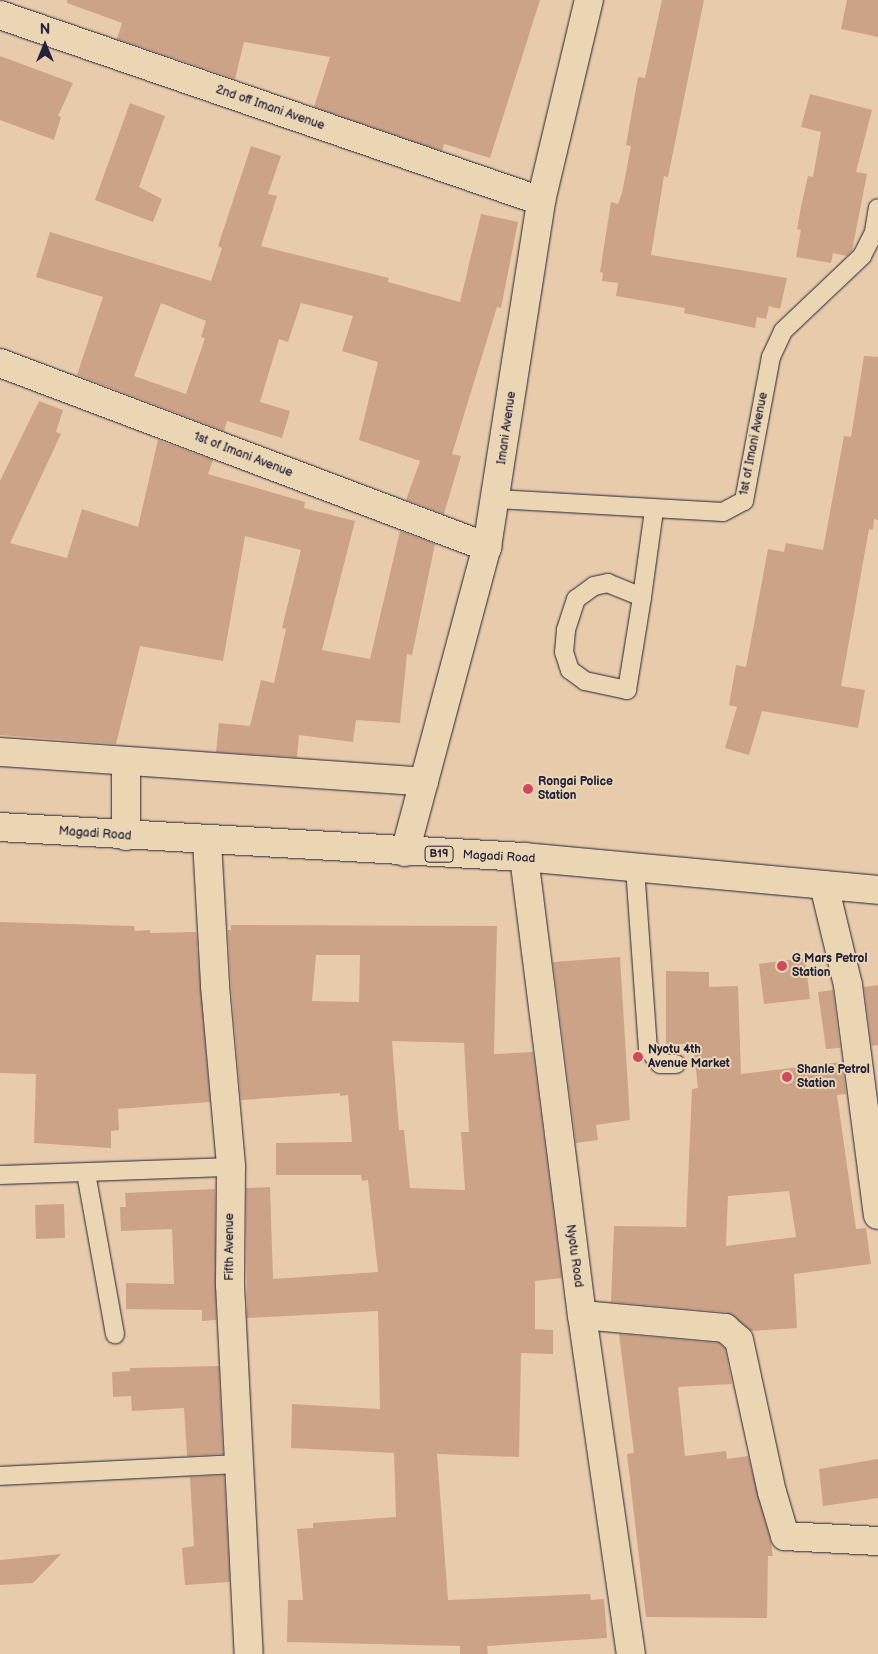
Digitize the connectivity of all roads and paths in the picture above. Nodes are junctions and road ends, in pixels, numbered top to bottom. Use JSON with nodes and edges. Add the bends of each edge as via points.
{"nodes":[{"id":1,"x":589,"y":0,"type":"edge"},
{"id":2,"x":0,"y":15,"type":"edge"},
{"id":3,"x":541,"y":201,"type":"junction"},
{"id":4,"x":878,"y":208,"type":"edge"},
{"id":5,"x":0,"y":363,"type":"edge"},
{"id":6,"x":496,"y":499,"type":"junction"},
{"id":7,"x":654,"y":510,"type":"junction"},
{"id":8,"x":487,"y":547,"type":"junction"},
{"id":9,"x":642,"y":598,"type":"junction"},
{"id":10,"x":0,"y":752,"type":"edge"},
{"id":11,"x":126,"y":761,"type":"junction"},
{"id":12,"x":424,"y":782,"type":"junction"},
{"id":13,"x":0,"y":827,"type":"edge"},
{"id":14,"x":126,"y":836,"type":"junction"},
{"id":15,"x":207,"y":841,"type":"junction"},
{"id":16,"x":405,"y":852,"type":"junction"},
{"id":17,"x":524,"y":857,"type":"junction"},
{"id":18,"x":636,"y":868,"type":"junction"},
{"id":19,"x":824,"y":885,"type":"junction"},
{"id":20,"x":877,"y":886,"type":"edge"},
{"id":21,"x":676,"y":1064,"type":"dead end"},
{"id":22,"x":231,"y":1167,"type":"junction"},
{"id":23,"x":86,"y":1173,"type":"junction"},
{"id":24,"x":0,"y":1175,"type":"edge"},
{"id":25,"x":878,"y":1215,"type":"edge"},
{"id":26,"x":582,"y":1315,"type":"junction"},
{"id":27,"x":115,"y":1334,"type":"dead end"},
{"id":28,"x":239,"y":1464,"type":"junction"},
{"id":29,"x":0,"y":1476,"type":"edge"},
{"id":30,"x":878,"y":1541,"type":"edge"},
{"id":31,"x":249,"y":1654,"type":"edge"},
{"id":32,"x":631,"y":1654,"type":"edge"}],
"edges":[{"from":1,"to":3,"type":"main road","name":"Imani Avenue"},
{"from":2,"to":3,"type":"main road","name":"2nd off Imani Avenue"},
{"from":3,"to":6,"type":"main road","name":"Imani Avenue"},
{"from":4,"to":7,"type":"lane","name":"1st of Imani Avenue","via":[[874,232],[862,256],[782,331],[771,357],[744,501],[724,512]]},
{"from":5,"to":8,"type":"main road","name":"1st of Imani Avenue"},
{"from":6,"to":7,"type":"lane","name":"1st of Imani Avenue"},
{"from":6,"to":8,"type":"main road","name":"Imani Avenue"},
{"from":7,"to":9,"type":"lane"},
{"from":8,"to":12,"type":"main road","name":"Imani Avenue"},
{"from":9,"to":9,"type":"lane","via":[[627,690],[585,681],[570,670],[564,652],[566,630],[576,600],[594,586],[608,583]]},
{"from":10,"to":11,"type":"main road"},
{"from":11,"to":12,"type":"main road"},
{"from":11,"to":14,"type":"main road"},
{"from":12,"to":16,"type":"main road","name":"Imani Avenue"},
{"from":13,"to":14,"type":"main road","name":"Magadi Road","number":"B19"},
{"from":14,"to":15,"type":"main road","name":"Magadi Road","number":"B19"},
{"from":15,"to":16,"type":"main road","name":"Magadi Road","number":"B19"},
{"from":15,"to":22,"type":"main road","name":"Fifth Avenue","via":[[215,986]]},
{"from":16,"to":17,"type":"main road","name":"Magadi Road","number":"B19"},
{"from":17,"to":18,"type":"main road","name":"Magadi Road","number":"B19"},
{"from":17,"to":26,"type":"main road","name":"Nyotu Road"},
{"from":18,"to":19,"type":"main road","name":"Magadi Road","number":"B19"},
{"from":18,"to":21,"type":"lane","via":[[648,1049],[660,1064]]},
{"from":19,"to":20,"type":"main road","name":"Magadi Road","number":"B19"},
{"from":19,"to":25,"type":"main road","via":[[848,985]]},
{"from":22,"to":23,"type":"lane"},
{"from":22,"to":28,"type":"main road","name":"Fifth Avenue","via":[[230,1285]]},
{"from":23,"to":24,"type":"lane"},
{"from":23,"to":27,"type":"lane"},
{"from":26,"to":30,"type":"main road","via":[[724,1328],[739,1340],[784,1536]]},
{"from":26,"to":32,"type":"main road","name":"Nyotu Road"},
{"from":28,"to":29,"type":"lane"},
{"from":28,"to":31,"type":"main road","name":"Fifth Avenue"}]}
